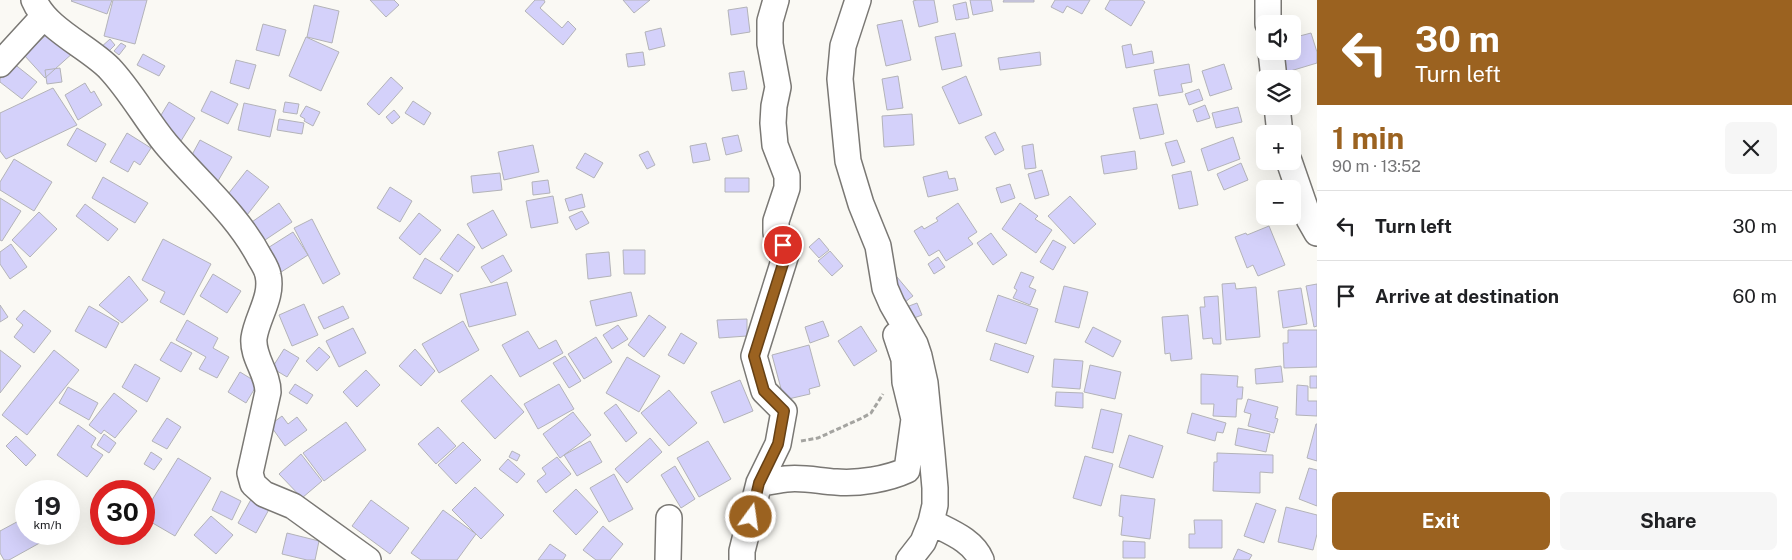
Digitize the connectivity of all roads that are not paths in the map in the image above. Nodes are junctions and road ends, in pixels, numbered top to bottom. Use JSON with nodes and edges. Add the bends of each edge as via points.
{"nodes":[{"id":1,"x":776,"y":0,"type":"edge"},
{"id":2,"x":858,"y":0,"type":"edge"},
{"id":3,"x":1268,"y":0,"type":"edge"},
{"id":4,"x":39,"y":8,"type":"edge"},
{"id":5,"x":1268,"y":15,"type":"edge"},
{"id":6,"x":0,"y":64,"type":"edge"},
{"id":7,"x":1292,"y":170,"type":"edge"},
{"id":8,"x":1317,"y":233,"type":"edge"},
{"id":9,"x":894,"y":330,"type":"dead end"},
{"id":10,"x":759,"y":483,"type":"junction"},
{"id":11,"x":669,"y":518,"type":"dead end"},
{"id":12,"x":931,"y":522,"type":"junction"},
{"id":13,"x":368,"y":560,"type":"edge"},
{"id":14,"x":668,"y":560,"type":"edge"},
{"id":15,"x":742,"y":560,"type":"edge"},
{"id":16,"x":908,"y":560,"type":"edge"},
{"id":17,"x":981,"y":560,"type":"edge"}],
"edges":[{"from":1,"to":10,"type":"street","via":[[770,21],[770,44],[778,88],[774,106],[775,145],[787,176],[776,233],[787,251],[754,356],[764,391],[784,411],[778,444]]},
{"from":2,"to":12,"type":"street","via":[[843,46],[840,79],[848,160],[878,246],[885,288],[915,344],[922,368],[935,488]]},
{"from":3,"to":5,"type":"street"},
{"from":4,"to":6,"type":"street"},
{"from":4,"to":13,"type":"street","via":[[110,70],[166,144],[211,192],[255,248],[269,280],[254,337],[268,392],[250,473],[254,484],[264,494],[293,506]]},
{"from":7,"to":8,"type":"street"},
{"from":9,"to":10,"type":"street","via":[[904,359],[905,382],[914,418],[907,470],[892,476],[855,481],[786,479]]},
{"from":10,"to":15,"type":"street"},
{"from":11,"to":14,"type":"street"},
{"from":12,"to":16,"type":"street","via":[[923,542]]},
{"from":12,"to":17,"type":"street","via":[[961,537],[977,550]]}]}
